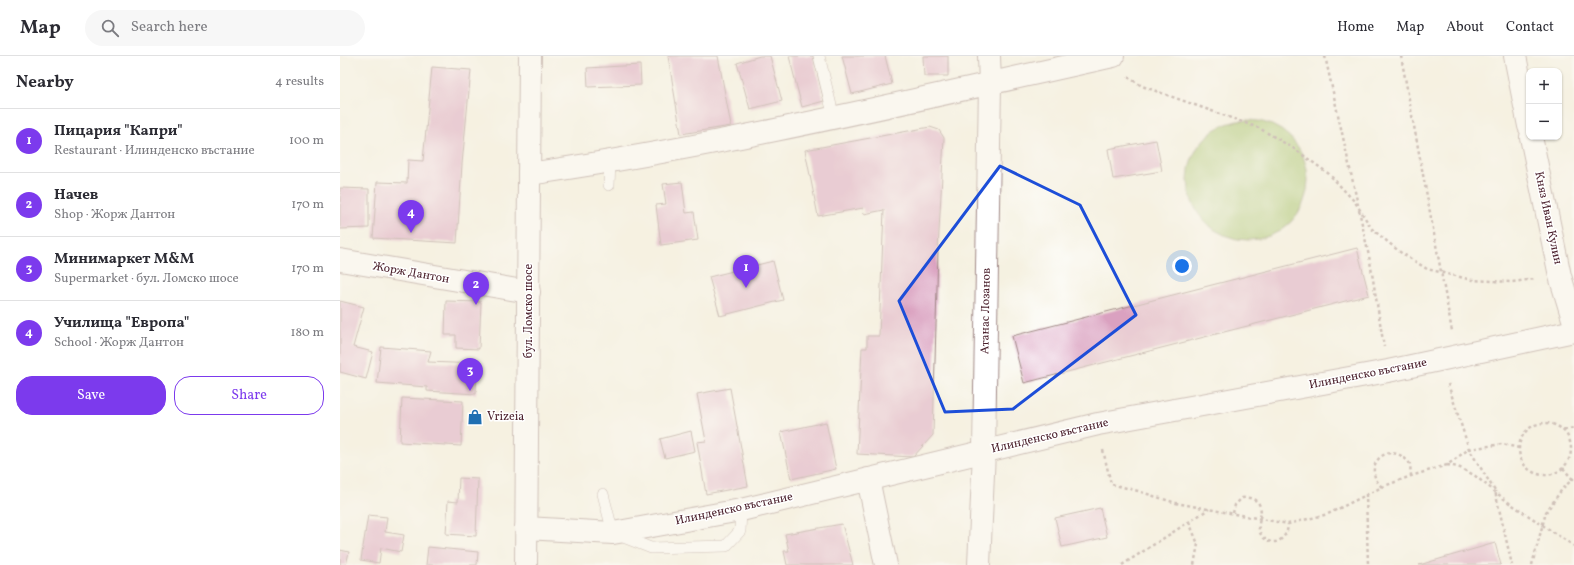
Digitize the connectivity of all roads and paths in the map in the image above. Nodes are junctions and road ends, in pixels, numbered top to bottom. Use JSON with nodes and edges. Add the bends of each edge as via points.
{"nodes":[{"id":1,"x":530,"y":56,"type":"edge"},
{"id":2,"x":819,"y":56,"type":"edge"},
{"id":3,"x":989,"y":56,"type":"edge"},
{"id":4,"x":1325,"y":56,"type":"edge"},
{"id":5,"x":1400,"y":56,"type":"edge"},
{"id":6,"x":1515,"y":56,"type":"edge"},
{"id":7,"x":1107,"y":57,"type":"edge"},
{"id":8,"x":990,"y":84,"type":"junction"},
{"id":9,"x":1526,"y":111,"type":"edge"},
{"id":10,"x":834,"y":118,"type":"junction"},
{"id":11,"x":1532,"y":140,"type":"edge"},
{"id":12,"x":610,"y":161,"type":"junction"},
{"id":13,"x":529,"y":174,"type":"junction"},
{"id":14,"x":609,"y":184,"type":"dead end"},
{"id":15,"x":1358,"y":208,"type":"junction"},
{"id":16,"x":340,"y":260,"type":"edge"},
{"id":17,"x":1442,"y":273,"type":"junction"},
{"id":18,"x":1560,"y":276,"type":"junction"},
{"id":19,"x":529,"y":292,"type":"junction"},
{"id":20,"x":1574,"y":322,"type":"edge"},
{"id":21,"x":1574,"y":331,"type":"edge"},
{"id":22,"x":1440,"y":360,"type":"junction"},
{"id":23,"x":1388,"y":371,"type":"junction"},
{"id":24,"x":1098,"y":424,"type":"junction"},
{"id":25,"x":1574,"y":428,"type":"edge"},
{"id":26,"x":1564,"y":430,"type":"junction"},
{"id":27,"x":1519,"y":448,"type":"junction"},
{"id":28,"x":1470,"y":449,"type":"junction"},
{"id":29,"x":984,"y":451,"type":"junction"},
{"id":30,"x":1447,"y":465,"type":"junction"},
{"id":31,"x":1563,"y":468,"type":"junction"},
{"id":32,"x":1411,"y":476,"type":"junction"},
{"id":33,"x":868,"y":479,"type":"junction"},
{"id":34,"x":1573,"y":480,"type":"edge"},
{"id":35,"x":1382,"y":487,"type":"junction"},
{"id":36,"x":1495,"y":491,"type":"junction"},
{"id":37,"x":603,"y":494,"type":"dead end"},
{"id":38,"x":1366,"y":494,"type":"junction"},
{"id":39,"x":1209,"y":509,"type":"junction"},
{"id":40,"x":741,"y":510,"type":"junction"},
{"id":41,"x":1233,"y":513,"type":"junction"},
{"id":42,"x":1259,"y":520,"type":"junction"},
{"id":43,"x":1189,"y":522,"type":"junction"},
{"id":44,"x":1288,"y":524,"type":"junction"},
{"id":45,"x":1543,"y":524,"type":"junction"},
{"id":46,"x":526,"y":528,"type":"junction"},
{"id":47,"x":613,"y":533,"type":"junction"},
{"id":48,"x":1574,"y":546,"type":"edge"},
{"id":49,"x":526,"y":565,"type":"edge"},
{"id":50,"x":886,"y":565,"type":"edge"},
{"id":51,"x":979,"y":565,"type":"edge"},
{"id":52,"x":1122,"y":565,"type":"edge"},
{"id":53,"x":1194,"y":565,"type":"edge"},
{"id":54,"x":1368,"y":565,"type":"edge"},
{"id":55,"x":1512,"y":565,"type":"edge"},
{"id":56,"x":1532,"y":565,"type":"edge"}],
"edges":[{"from":1,"to":13,"type":"street","name":"бул. Ломско шосе"},
{"from":2,"to":10,"type":"lane"},
{"from":3,"to":8,"type":"street","name":"Атанас Лозанов"},
{"from":4,"to":15,"type":"path"},
{"from":5,"to":17,"type":"path"},
{"from":6,"to":9,"type":"street"},
{"from":7,"to":8,"type":"street"},
{"from":7,"to":15,"type":"path","via":[[1142,86],[1259,128],[1293,148],[1329,174]]},
{"from":8,"to":10,"type":"street"},
{"from":8,"to":29,"type":"street","name":"Атанас Лозанов"},
{"from":10,"to":12,"type":"street"},
{"from":11,"to":18,"type":"street","name":"Княз Иван Кулин"},
{"from":12,"to":13,"type":"street"},
{"from":12,"to":14,"type":"lane"},
{"from":13,"to":19,"type":"street","name":"бул. Ломско шосе"},
{"from":15,"to":17,"type":"path","via":[[1372,229],[1400,252],[1427,269]]},
{"from":15,"to":23,"type":"path","via":[[1370,261]]},
{"from":16,"to":19,"type":"street","name":"Жорж Дантон"},
{"from":17,"to":18,"type":"path","via":[[1472,280],[1512,282]]},
{"from":17,"to":22,"type":"path","via":[[1452,332]]},
{"from":18,"to":20,"type":"street","name":"Княз Иван Кулин"},
{"from":19,"to":46,"type":"street","name":"бул. Ломско шосе"},
{"from":21,"to":22,"type":"street","name":"Илинденско въстание"},
{"from":22,"to":23,"type":"street","name":"Илинденско въстание"},
{"from":22,"to":28,"type":"path"},
{"from":23,"to":24,"type":"street","name":"Илинденско въстание"},
{"from":24,"to":29,"type":"street","name":"Илинденско въстание"},
{"from":24,"to":39,"type":"path","via":[[1111,484],[1176,503]]},
{"from":25,"to":26,"type":"path"},
{"from":26,"to":27,"type":"path","via":[[1549,423],[1532,426],[1523,436]]},
{"from":26,"to":31,"type":"path","via":[[1569,437],[1571,449]]},
{"from":27,"to":28,"type":"path","via":[[1502,444]]},
{"from":27,"to":31,"type":"path","via":[[1520,457],[1530,471],[1547,475]]},
{"from":28,"to":30,"type":"path"},
{"from":28,"to":36,"type":"path"},
{"from":29,"to":33,"type":"street","name":"Илинденско въстание"},
{"from":29,"to":51,"type":"street","name":"Атанас Лозанов"},
{"from":30,"to":32,"type":"path"},
{"from":30,"to":36,"type":"path","via":[[1474,475]]},
{"from":31,"to":34,"type":"path"},
{"from":32,"to":35,"type":"path"},
{"from":32,"to":35,"type":"path","via":[[1410,464],[1401,455],[1383,455],[1373,470],[1377,483]]},
{"from":33,"to":40,"type":"street","name":"Илинденско въстание"},
{"from":33,"to":50,"type":"street"},
{"from":34,"to":45,"type":"path","via":[[1563,488],[1546,512]]},
{"from":35,"to":38,"type":"path"},
{"from":36,"to":45,"type":"path"},
{"from":36,"to":55,"type":"path"},
{"from":37,"to":47,"type":"lane"},
{"from":38,"to":44,"type":"path","via":[[1328,514]]},
{"from":38,"to":54,"type":"path"},
{"from":39,"to":41,"type":"path"},
{"from":39,"to":43,"type":"path"},
{"from":40,"to":47,"type":"street","name":"Илинденско въстание"},
{"from":40,"to":47,"type":"lane","via":[[740,531],[726,546],[651,548]]},
{"from":41,"to":42,"type":"path"},
{"from":41,"to":42,"type":"path","via":[[1238,501],[1242,498],[1251,498],[1259,503]]},
{"from":42,"to":44,"type":"path"},
{"from":42,"to":44,"type":"path","via":[[1261,535],[1273,542],[1286,534]]},
{"from":43,"to":52,"type":"path"},
{"from":43,"to":53,"type":"path","via":[[1198,544]]},
{"from":45,"to":48,"type":"path"},
{"from":45,"to":56,"type":"path"},
{"from":46,"to":47,"type":"street","name":"Илинденско въстание"},
{"from":46,"to":49,"type":"street","name":"бул. Ломско шосе"}]}
